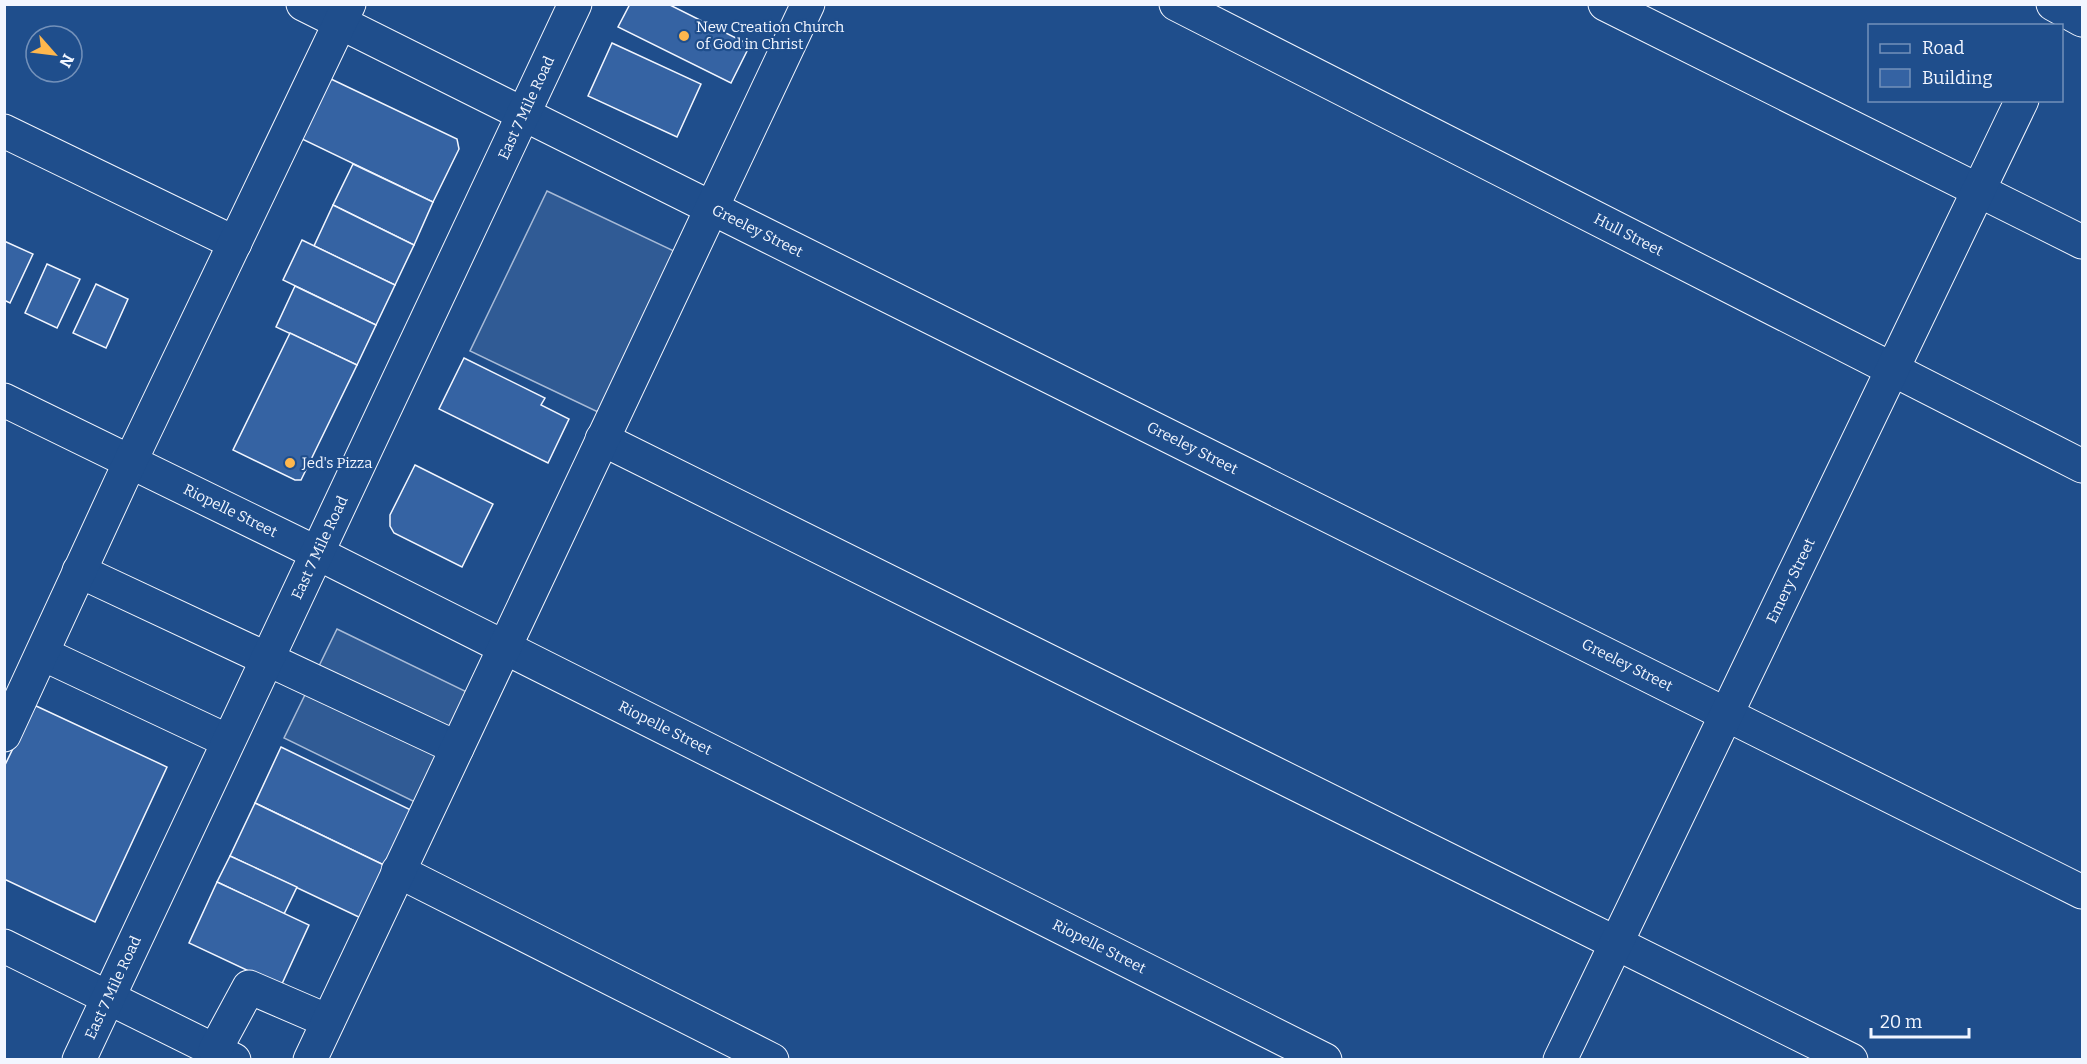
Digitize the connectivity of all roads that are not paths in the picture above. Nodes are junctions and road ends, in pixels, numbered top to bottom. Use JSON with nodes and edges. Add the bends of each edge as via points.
{"nodes":[{"id":1,"x":303,"y":4,"type":"edge"},
{"id":2,"x":575,"y":4,"type":"edge"},
{"id":3,"x":808,"y":4,"type":"edge"},
{"id":4,"x":1176,"y":4,"type":"edge"},
{"id":5,"x":1605,"y":4,"type":"edge"},
{"id":6,"x":344,"y":14,"type":"edge"},
{"id":7,"x":2021,"y":102,"type":"edge"},
{"id":8,"x":523,"y":115,"type":"junction"},
{"id":9,"x":4,"y":131,"type":"edge"},
{"id":10,"x":1979,"y":190,"type":"junction"},
{"id":11,"x":711,"y":208,"type":"junction"},
{"id":12,"x":2082,"y":242,"type":"edge"},
{"id":13,"x":235,"y":243,"type":"junction"},
{"id":14,"x":1892,"y":369,"type":"junction"},
{"id":15,"x":4,"y":400,"type":"edge"},
{"id":16,"x":602,"y":439,"type":"junction"},
{"id":17,"x":130,"y":462,"type":"junction"},
{"id":18,"x":2082,"y":465,"type":"edge"},
{"id":19,"x":317,"y":553,"type":"junction"},
{"id":20,"x":79,"y":571,"type":"junction"},
{"id":21,"x":505,"y":647,"type":"junction"},
{"id":22,"x":43,"y":654,"type":"junction"},
{"id":23,"x":266,"y":660,"type":"junction"},
{"id":24,"x":16,"y":679,"type":"edge"},
{"id":25,"x":1726,"y":715,"type":"junction"},
{"id":26,"x":4,"y":735,"type":"edge"},
{"id":27,"x":228,"y":741,"type":"junction"},
{"id":28,"x":457,"y":748,"type":"junction"},
{"id":29,"x":398,"y":871,"type":"junction"},
{"id":30,"x":2082,"y":892,"type":"edge"},
{"id":31,"x":1617,"y":942,"type":"junction"},
{"id":32,"x":4,"y":946,"type":"edge"},
{"id":33,"x":108,"y":997,"type":"junction"},
{"id":34,"x":328,"y":1022,"type":"junction"},
{"id":35,"x":224,"y":1055,"type":"edge"},
{"id":36,"x":79,"y":1059,"type":"edge"},
{"id":37,"x":310,"y":1059,"type":"edge"},
{"id":38,"x":772,"y":1059,"type":"edge"},
{"id":39,"x":1325,"y":1059,"type":"edge"},
{"id":40,"x":1560,"y":1059,"type":"edge"},
{"id":41,"x":1851,"y":1059,"type":"edge"}],
"edges":[{"from":1,"to":6,"type":"street","name":"Greeley Street"},
{"from":2,"to":8,"type":"street","name":"East 7 Mile Road"},
{"from":3,"to":11,"type":"street"},
{"from":4,"to":14,"type":"street","name":"Hull Street"},
{"from":5,"to":10,"type":"street"},
{"from":6,"to":8,"type":"street","name":"Greeley Street"},
{"from":6,"to":13,"type":"street"},
{"from":7,"to":10,"type":"street","name":"Emery Street"},
{"from":8,"to":11,"type":"street","name":"Greeley Street"},
{"from":8,"to":19,"type":"street","name":"East 7 Mile Road"},
{"from":9,"to":13,"type":"street"},
{"from":10,"to":12,"type":"street"},
{"from":10,"to":14,"type":"street","name":"Emery Street"},
{"from":11,"to":16,"type":"street"},
{"from":11,"to":25,"type":"street","name":"Greeley Street"},
{"from":13,"to":17,"type":"street"},
{"from":14,"to":18,"type":"street","name":"Hull Street"},
{"from":14,"to":25,"type":"street","name":"Emery Street"},
{"from":15,"to":17,"type":"street","name":"Riopelle Street"},
{"from":16,"to":21,"type":"street"},
{"from":16,"to":31,"type":"street"},
{"from":17,"to":19,"type":"street","name":"Riopelle Street"},
{"from":17,"to":20,"type":"street"},
{"from":19,"to":21,"type":"street","name":"Riopelle Street"},
{"from":19,"to":23,"type":"street","name":"East 7 Mile Road"},
{"from":20,"to":22,"type":"street"},
{"from":20,"to":23,"type":"street"},
{"from":21,"to":28,"type":"street"},
{"from":21,"to":39,"type":"street","name":"Riopelle Street"},
{"from":22,"to":24,"type":"street"},
{"from":22,"to":27,"type":"street"},
{"from":23,"to":27,"type":"street","name":"East 7 Mile Road"},
{"from":23,"to":28,"type":"street"},
{"from":24,"to":26,"type":"street"},
{"from":25,"to":30,"type":"street","name":"Greeley Street"},
{"from":25,"to":31,"type":"street","name":"Emery Street"},
{"from":27,"to":33,"type":"street","name":"East 7 Mile Road"},
{"from":28,"to":29,"type":"street"},
{"from":29,"to":34,"type":"street"},
{"from":29,"to":38,"type":"street"},
{"from":31,"to":40,"type":"street","name":"Emery Street"},
{"from":31,"to":41,"type":"street"},
{"from":32,"to":33,"type":"street"},
{"from":33,"to":35,"type":"street"},
{"from":33,"to":36,"type":"street","name":"East 7 Mile Road"},
{"from":34,"to":35,"type":"street","via":[[249,987]]},
{"from":34,"to":37,"type":"street"}]}
